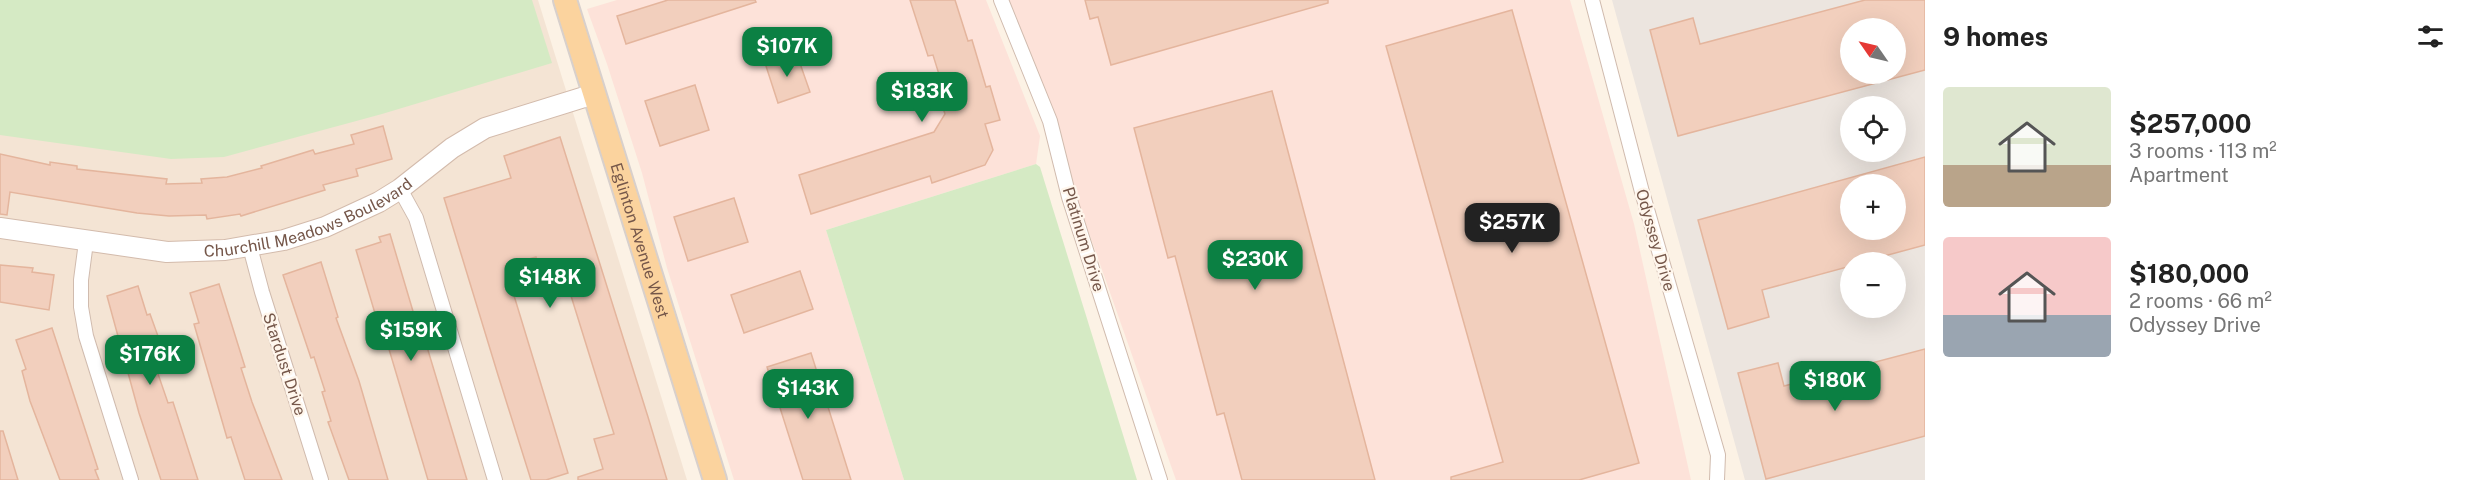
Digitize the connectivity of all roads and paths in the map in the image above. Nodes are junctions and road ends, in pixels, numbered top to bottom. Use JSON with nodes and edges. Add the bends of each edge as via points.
{"nodes":[{"id":1,"x":565,"y":0,"type":"edge"},
{"id":2,"x":1000,"y":0,"type":"edge"},
{"id":3,"x":1592,"y":0,"type":"edge"},
{"id":4,"x":594,"y":94,"type":"junction"},
{"id":5,"x":400,"y":189,"type":"junction"},
{"id":6,"x":0,"y":228,"type":"edge"},
{"id":7,"x":86,"y":242,"type":"junction"},
{"id":8,"x":250,"y":247,"type":"junction"},
{"id":9,"x":131,"y":480,"type":"edge"},
{"id":10,"x":321,"y":480,"type":"edge"},
{"id":11,"x":495,"y":480,"type":"edge"},
{"id":12,"x":715,"y":480,"type":"edge"},
{"id":13,"x":1160,"y":480,"type":"edge"},
{"id":14,"x":1718,"y":480,"type":"edge"}],
"edges":[{"from":1,"to":4,"type":"main road","name":"Eglinton Avenue West"},
{"from":2,"to":13,"type":"street","name":"Platinum Drive","via":[[1050,121],[1070,197]]},
{"from":3,"to":14,"type":"street","name":"Odyssey Drive","via":[[1718,455]]},
{"from":4,"to":5,"type":"street","name":"Churchill Meadows Boulevard","via":[[486,128],[452,147]]},
{"from":4,"to":12,"type":"main road","name":"Eglinton Avenue West"},
{"from":5,"to":8,"type":"street","name":"Churchill Meadows Boulevard","via":[[325,227]]},
{"from":5,"to":11,"type":"street","via":[[416,218]]},
{"from":6,"to":7,"type":"street","name":"Churchill Meadows Boulevard"},
{"from":7,"to":8,"type":"street","name":"Churchill Meadows Boulevard","via":[[167,252]]},
{"from":7,"to":9,"type":"street","via":[[81,298],[86,336]]},
{"from":8,"to":10,"type":"street","name":"Stardust Drive"}]}
